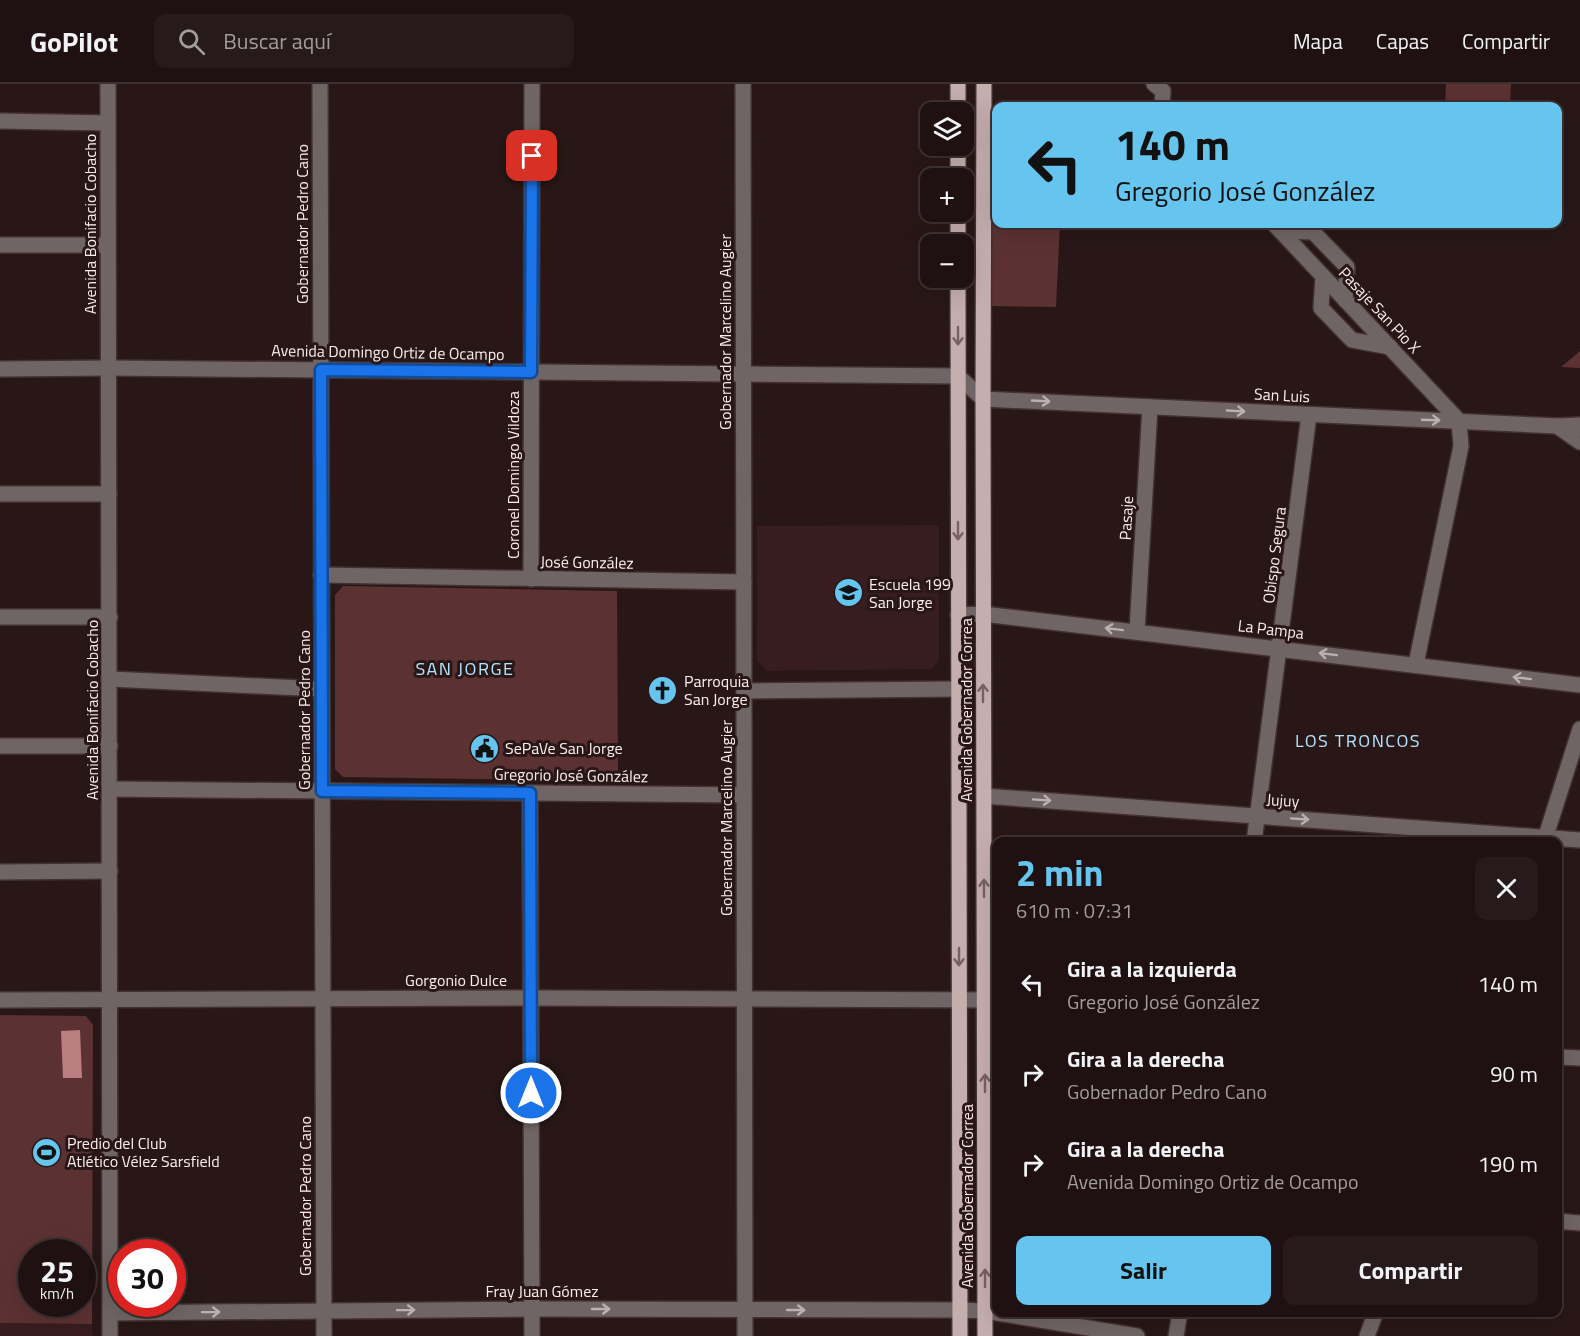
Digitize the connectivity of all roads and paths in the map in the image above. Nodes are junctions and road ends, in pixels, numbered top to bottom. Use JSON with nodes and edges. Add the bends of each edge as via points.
{"nodes":[{"id":1,"x":108,"y":84,"type":"edge"},
{"id":2,"x":320,"y":84,"type":"edge"},
{"id":3,"x":532,"y":84,"type":"edge"},
{"id":4,"x":743,"y":84,"type":"edge"},
{"id":5,"x":958,"y":84,"type":"edge"},
{"id":6,"x":984,"y":84,"type":"edge"},
{"id":7,"x":1154,"y":84,"type":"edge"},
{"id":8,"x":958,"y":102,"type":"edge"},
{"id":9,"x":1162,"y":102,"type":"edge"},
{"id":10,"x":0,"y":121,"type":"edge"},
{"id":11,"x":108,"y":123,"type":"junction"},
{"id":12,"x":1278,"y":228,"type":"edge"},
{"id":13,"x":1284,"y":228,"type":"edge"},
{"id":14,"x":0,"y":245,"type":"edge"},
{"id":15,"x":108,"y":245,"type":"junction"},
{"id":16,"x":1323,"y":276,"type":"junction"},
{"id":17,"x":958,"y":288,"type":"edge"},
{"id":18,"x":1345,"y":300,"type":"junction"},
{"id":19,"x":1389,"y":347,"type":"junction"},
{"id":20,"x":109,"y":368,"type":"junction"},
{"id":21,"x":0,"y":369,"type":"edge"},
{"id":22,"x":321,"y":370,"type":"junction"},
{"id":23,"x":531,"y":372,"type":"junction"},
{"id":24,"x":743,"y":374,"type":"junction"},
{"id":25,"x":958,"y":376,"type":"junction"},
{"id":26,"x":983,"y":399,"type":"junction"},
{"id":27,"x":1150,"y":407,"type":"junction"},
{"id":28,"x":1309,"y":415,"type":"junction"},
{"id":29,"x":1459,"y":421,"type":"junction"},
{"id":30,"x":1580,"y":425,"type":"edge"},
{"id":31,"x":1557,"y":426,"type":"junction"},
{"id":32,"x":1580,"y":442,"type":"edge"},
{"id":33,"x":0,"y":494,"type":"edge"},
{"id":34,"x":109,"y":494,"type":"junction"},
{"id":35,"x":321,"y":575,"type":"junction"},
{"id":36,"x":531,"y":579,"type":"junction"},
{"id":37,"x":744,"y":582,"type":"junction"},
{"id":38,"x":983,"y":614,"type":"junction"},
{"id":39,"x":958,"y":615,"type":"junction"},
{"id":40,"x":110,"y":617,"type":"junction"},
{"id":41,"x":0,"y":618,"type":"edge"},
{"id":42,"x":1137,"y":631,"type":"junction"},
{"id":43,"x":1280,"y":648,"type":"junction"},
{"id":44,"x":1416,"y":664,"type":"junction"},
{"id":45,"x":110,"y":679,"type":"junction"},
{"id":46,"x":1580,"y":685,"type":"edge"},
{"id":47,"x":322,"y":689,"type":"junction"},
{"id":48,"x":959,"y":689,"type":"junction"},
{"id":49,"x":744,"y":692,"type":"junction"},
{"id":50,"x":1580,"y":729,"type":"edge"},
{"id":51,"x":0,"y":746,"type":"edge"},
{"id":52,"x":110,"y":746,"type":"junction"},
{"id":53,"x":110,"y":789,"type":"junction"},
{"id":54,"x":322,"y":791,"type":"junction"},
{"id":55,"x":530,"y":793,"type":"junction"},
{"id":56,"x":744,"y":795,"type":"junction"},
{"id":57,"x":984,"y":796,"type":"junction"},
{"id":58,"x":1258,"y":816,"type":"junction"},
{"id":59,"x":1255,"y":837,"type":"edge"},
{"id":60,"x":1509,"y":837,"type":"edge"},
{"id":61,"x":1546,"y":837,"type":"edge"},
{"id":62,"x":1562,"y":840,"type":"edge"},
{"id":63,"x":1580,"y":840,"type":"edge"},
{"id":64,"x":0,"y":872,"type":"edge"},
{"id":65,"x":110,"y":872,"type":"junction"},
{"id":66,"x":531,"y":998,"type":"junction"},
{"id":67,"x":959,"y":998,"type":"junction"},
{"id":68,"x":323,"y":999,"type":"junction"},
{"id":69,"x":745,"y":999,"type":"junction"},
{"id":70,"x":990,"y":999,"type":"edge"},
{"id":71,"x":0,"y":1000,"type":"edge"},
{"id":72,"x":110,"y":1000,"type":"junction"},
{"id":73,"x":1562,"y":1057,"type":"edge"},
{"id":74,"x":1580,"y":1058,"type":"edge"},
{"id":75,"x":990,"y":1156,"type":"edge"},
{"id":76,"x":1562,"y":1221,"type":"edge"},
{"id":77,"x":1580,"y":1223,"type":"edge"},
{"id":78,"x":110,"y":1239,"type":"edge"},
{"id":79,"x":532,"y":1309,"type":"junction"},
{"id":80,"x":745,"y":1310,"type":"junction"},
{"id":81,"x":324,"y":1311,"type":"junction"},
{"id":82,"x":973,"y":1311,"type":"junction"},
{"id":83,"x":186,"y":1313,"type":"edge"},
{"id":84,"x":992,"y":1314,"type":"edge"},
{"id":85,"x":110,"y":1317,"type":"edge"},
{"id":86,"x":1012,"y":1317,"type":"edge"},
{"id":87,"x":1179,"y":1317,"type":"edge"},
{"id":88,"x":1374,"y":1317,"type":"edge"},
{"id":89,"x":110,"y":1336,"type":"edge"},
{"id":90,"x":324,"y":1336,"type":"edge"},
{"id":91,"x":532,"y":1336,"type":"edge"},
{"id":92,"x":745,"y":1336,"type":"edge"},
{"id":93,"x":960,"y":1336,"type":"edge"},
{"id":94,"x":985,"y":1336,"type":"edge"},
{"id":95,"x":1137,"y":1336,"type":"edge"},
{"id":96,"x":1176,"y":1336,"type":"edge"},
{"id":97,"x":1367,"y":1336,"type":"edge"}],
"edges":[{"from":1,"to":11,"type":"street","name":"Avenida Bonifacio Cobacho"},
{"from":2,"to":22,"type":"street","name":"Gobernador Pedro Cano"},
{"from":3,"to":23,"type":"street","name":"Coronel Domingo Vildoza"},
{"from":4,"to":24,"type":"street","name":"Gobernador Marcelino Augier"},
{"from":5,"to":8,"type":"main road"},
{"from":6,"to":26,"type":"main road","name":"Avenida Gobernador Correa"},
{"from":7,"to":9,"type":"street","via":[[1163,92]]},
{"from":10,"to":11,"type":"street"},
{"from":11,"to":15,"type":"street","name":"Avenida Bonifacio Cobacho"},
{"from":12,"to":16,"type":"street","name":"Pasaje San Pio X"},
{"from":13,"to":18,"type":"street","via":[[1313,232],[1347,267]]},
{"from":14,"to":15,"type":"street"},
{"from":15,"to":20,"type":"street","name":"Avenida Bonifacio Cobacho"},
{"from":16,"to":18,"type":"street","name":"Pasaje San Pio X"},
{"from":16,"to":19,"type":"street","via":[[1321,308],[1352,340]]},
{"from":17,"to":25,"type":"main road","name":"Avenida Gobernador Correa","one_way":true},
{"from":18,"to":19,"type":"street","name":"Pasaje San Pio X"},
{"from":19,"to":29,"type":"street","name":"Pasaje San Pio X"},
{"from":20,"to":21,"type":"street","name":"Avenida Domingo Ortiz de Ocampo"},
{"from":20,"to":22,"type":"street","name":"Avenida Domingo Ortiz de Ocampo"},
{"from":20,"to":34,"type":"street","name":"Avenida Bonifacio Cobacho"},
{"from":22,"to":23,"type":"street","name":"Avenida Domingo Ortiz de Ocampo"},
{"from":22,"to":35,"type":"street","name":"Gobernador Pedro Cano"},
{"from":23,"to":24,"type":"street","name":"Avenida Domingo Ortiz de Ocampo"},
{"from":23,"to":36,"type":"street","name":"Coronel Domingo Vildoza"},
{"from":24,"to":25,"type":"street","name":"Avenida Domingo Ortiz de Ocampo"},
{"from":24,"to":37,"type":"street","name":"Gobernador Marcelino Augier"},
{"from":25,"to":26,"type":"street"},
{"from":25,"to":39,"type":"main road","name":"Avenida Gobernador Correa","one_way":true},
{"from":26,"to":27,"type":"street","name":"San Luis","one_way":true},
{"from":26,"to":38,"type":"main road","name":"Avenida Gobernador Correa"},
{"from":27,"to":28,"type":"street","name":"San Luis","one_way":true},
{"from":27,"to":42,"type":"street","name":"Pasaje"},
{"from":28,"to":29,"type":"street","name":"San Luis","one_way":true},
{"from":28,"to":43,"type":"street","name":"Obispo Segura"},
{"from":29,"to":31,"type":"street","name":"San Luis"},
{"from":29,"to":44,"type":"street","via":[[1461,446]]},
{"from":30,"to":31,"type":"street","name":"San Luis"},
{"from":31,"to":32,"type":"street"},
{"from":33,"to":34,"type":"street"},
{"from":34,"to":40,"type":"street","name":"Avenida Bonifacio Cobacho"},
{"from":35,"to":36,"type":"street","name":"José González"},
{"from":35,"to":47,"type":"street","name":"Gobernador Pedro Cano"},
{"from":36,"to":37,"type":"street","name":"José González"},
{"from":37,"to":49,"type":"street","name":"Gobernador Marcelino Augier"},
{"from":38,"to":39,"type":"street","name":"La Pampa"},
{"from":42,"to":38,"type":"street","name":"La Pampa","one_way":true},
{"from":57,"to":38,"type":"main road","name":"Avenida Gobernador Correa","one_way":true},
{"from":39,"to":48,"type":"main road","name":"Avenida Gobernador Correa"},
{"from":40,"to":41,"type":"street"},
{"from":40,"to":45,"type":"street","name":"Avenida Bonifacio Cobacho"},
{"from":42,"to":43,"type":"street","name":"La Pampa"},
{"from":44,"to":43,"type":"street","name":"La Pampa","one_way":true},
{"from":43,"to":58,"type":"street","name":"Obispo Segura"},
{"from":46,"to":44,"type":"street","name":"La Pampa","one_way":true},
{"from":45,"to":47,"type":"street"},
{"from":45,"to":52,"type":"street","name":"Avenida Bonifacio Cobacho"},
{"from":47,"to":54,"type":"street","name":"Gobernador Pedro Cano"},
{"from":48,"to":49,"type":"street"},
{"from":48,"to":67,"type":"main road","name":"Avenida Gobernador Correa","one_way":true},
{"from":49,"to":56,"type":"street","name":"Gobernador Marcelino Augier"},
{"from":50,"to":61,"type":"street"},
{"from":51,"to":52,"type":"street"},
{"from":52,"to":53,"type":"street","name":"Avenida Bonifacio Cobacho"},
{"from":53,"to":54,"type":"street","name":"Gregorio José González"},
{"from":53,"to":65,"type":"street","name":"Avenida Bonifacio Cobacho"},
{"from":54,"to":55,"type":"street","name":"Gregorio José González"},
{"from":54,"to":68,"type":"street","name":"Gobernador Pedro Cano"},
{"from":55,"to":56,"type":"street","name":"Gregorio José González"},
{"from":55,"to":66,"type":"street"},
{"from":56,"to":69,"type":"street","name":"Gobernador Marcelino Augier"},
{"from":57,"to":58,"type":"street","name":"Jujuy","one_way":true},
{"from":70,"to":57,"type":"main road","name":"Avenida Gobernador Correa","one_way":true},
{"from":58,"to":59,"type":"street","name":"Obispo Segura"},
{"from":58,"to":60,"type":"street","name":"Jujuy","one_way":true},
{"from":62,"to":63,"type":"street","name":"Jujuy"},
{"from":64,"to":65,"type":"street"},
{"from":65,"to":72,"type":"street","name":"Avenida Bonifacio Cobacho"},
{"from":66,"to":68,"type":"street","name":"Gorgonio Dulce"},
{"from":66,"to":69,"type":"street","name":"Gorgonio Dulce"},
{"from":66,"to":79,"type":"street"},
{"from":67,"to":69,"type":"street","name":"Gorgonio Dulce"},
{"from":67,"to":70,"type":"street","name":"Gorgonio Dulce"},
{"from":67,"to":82,"type":"main road","name":"Avenida Gobernador Correa"},
{"from":68,"to":72,"type":"street","name":"Gorgonio Dulce"},
{"from":68,"to":81,"type":"street","name":"Gobernador Pedro Cano"},
{"from":69,"to":80,"type":"street","name":"Gobernador Marcelino Augier"},
{"from":75,"to":70,"type":"main road","name":"Avenida Gobernador Correa","one_way":true},
{"from":71,"to":72,"type":"street","name":"Gorgonio Dulce"},
{"from":72,"to":78,"type":"street","name":"Avenida Bonifacio Cobacho"},
{"from":73,"to":74,"type":"street"},
{"from":82,"to":75,"type":"main road","name":"Avenida Gobernador Correa","one_way":true},
{"from":76,"to":77,"type":"street"},
{"from":79,"to":80,"type":"street","name":"Fray Juan Gómez","one_way":true},
{"from":81,"to":79,"type":"street","name":"Fray Juan Gómez","one_way":true},
{"from":79,"to":91,"type":"street"},
{"from":80,"to":82,"type":"street","name":"Fray Juan Gómez","one_way":true},
{"from":80,"to":92,"type":"street","name":"Gobernador Marcelino Augier"},
{"from":83,"to":81,"type":"street","name":"Fray Juan Gómez","one_way":true},
{"from":81,"to":90,"type":"street","name":"Gobernador Pedro Cano"},
{"from":82,"to":84,"type":"street","name":"Fray Juan Gómez"},
{"from":82,"to":93,"type":"main road","name":"Avenida Gobernador Correa"},
{"from":82,"to":94,"type":"main road","name":"Avenida Gobernador Correa"},
{"from":85,"to":89,"type":"street","name":"Avenida Bonifacio Cobacho"},
{"from":86,"to":95,"type":"street","name":"Fray Juan Gómez"},
{"from":87,"to":96,"type":"street"},
{"from":88,"to":97,"type":"street"}]}
